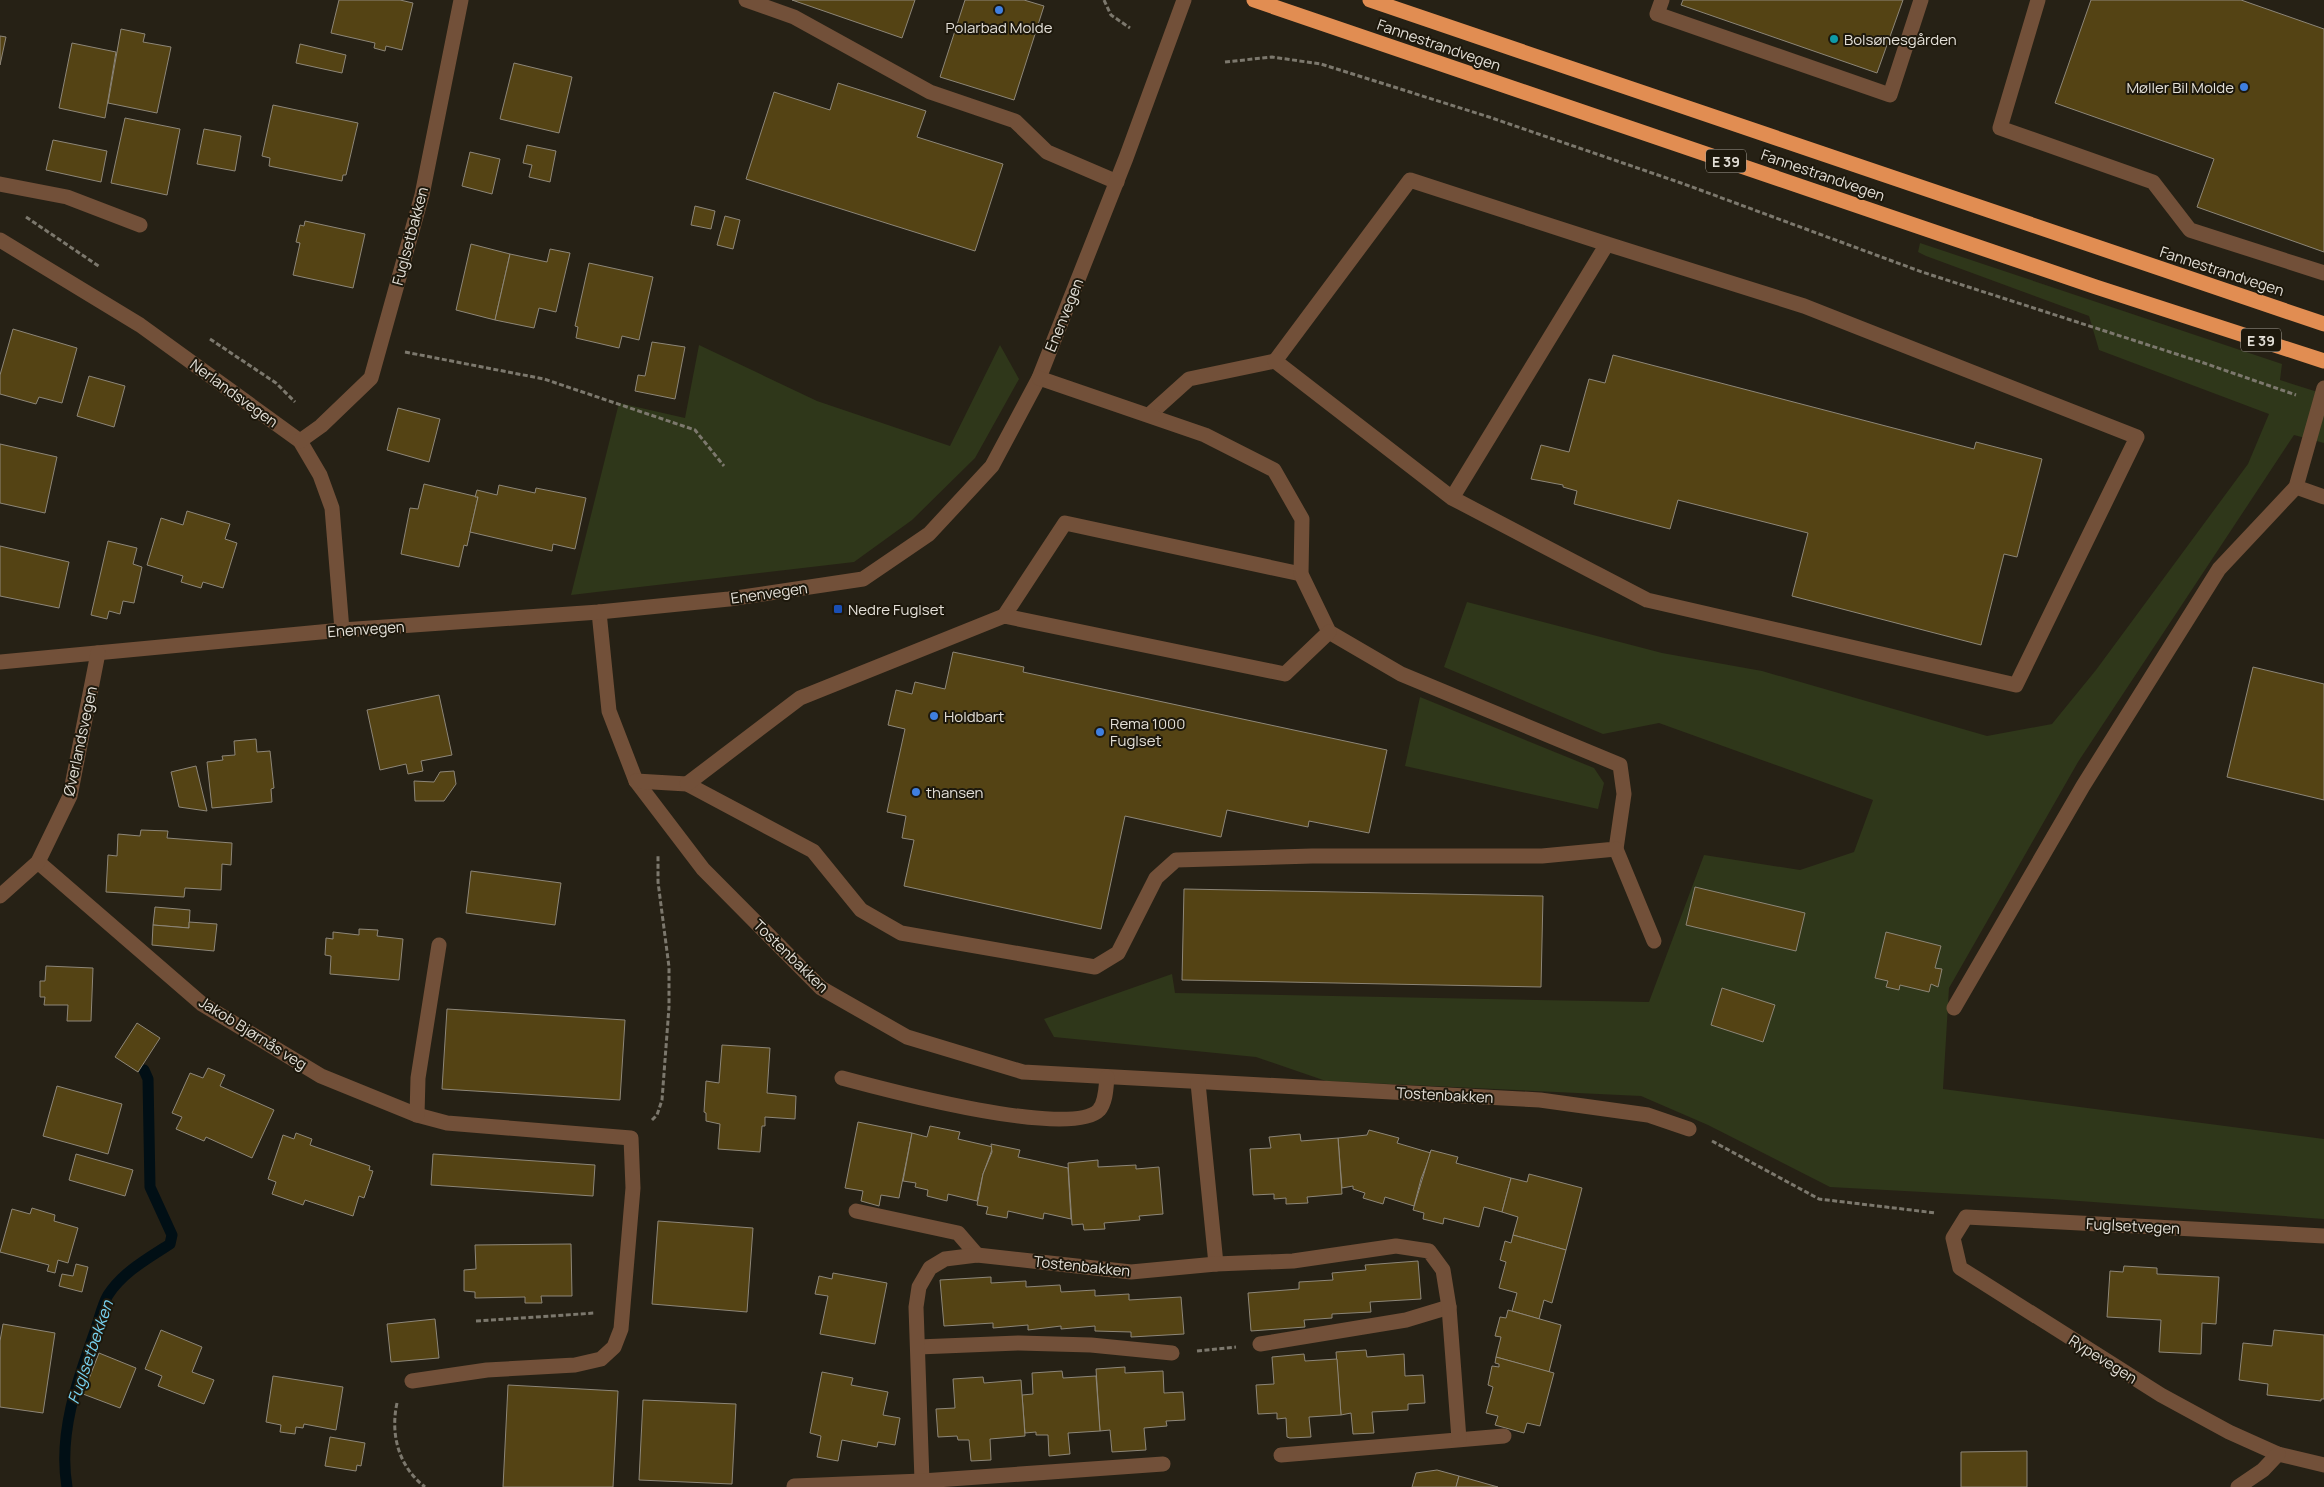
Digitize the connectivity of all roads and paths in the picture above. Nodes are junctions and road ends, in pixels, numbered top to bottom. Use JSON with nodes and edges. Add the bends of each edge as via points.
{"nodes":[{"id":1,"x":462,"y":0,"type":"edge"},
{"id":2,"x":746,"y":0,"type":"edge"},
{"id":3,"x":1104,"y":0,"type":"edge"},
{"id":4,"x":1184,"y":0,"type":"edge"},
{"id":5,"x":1254,"y":0,"type":"edge"},
{"id":6,"x":1370,"y":0,"type":"edge"},
{"id":7,"x":1662,"y":0,"type":"edge"},
{"id":8,"x":1921,"y":0,"type":"edge"},
{"id":9,"x":2038,"y":0,"type":"edge"},
{"id":10,"x":1130,"y":28,"type":"dead end"},
{"id":11,"x":1225,"y":62,"type":"dead end"},
{"id":12,"x":1117,"y":182,"type":"junction"},
{"id":13,"x":0,"y":184,"type":"edge"},
{"id":14,"x":140,"y":225,"type":"dead end"},
{"id":15,"x":0,"y":240,"type":"edge"},
{"id":16,"x":1607,"y":244,"type":"junction"},
{"id":17,"x":2324,"y":273,"type":"edge"},
{"id":18,"x":2324,"y":324,"type":"edge"},
{"id":19,"x":380,"y":348,"type":"junction"},
{"id":20,"x":2324,"y":360,"type":"edge"},
{"id":21,"x":1275,"y":361,"type":"junction"},
{"id":22,"x":1039,"y":378,"type":"junction"},
{"id":23,"x":2324,"y":388,"type":"edge"},
{"id":24,"x":2319,"y":403,"type":"junction"},
{"id":25,"x":1149,"y":415,"type":"junction"},
{"id":26,"x":300,"y":441,"type":"junction"},
{"id":27,"x":724,"y":466,"type":"dead end"},
{"id":28,"x":2296,"y":487,"type":"junction"},
{"id":29,"x":2324,"y":497,"type":"edge"},
{"id":30,"x":1452,"y":498,"type":"junction"},
{"id":31,"x":1301,"y":574,"type":"junction"},
{"id":32,"x":599,"y":612,"type":"junction"},
{"id":33,"x":1004,"y":616,"type":"junction"},
{"id":34,"x":342,"y":630,"type":"junction"},
{"id":35,"x":1329,"y":632,"type":"junction"},
{"id":36,"x":98,"y":653,"type":"junction"},
{"id":37,"x":0,"y":662,"type":"edge"},
{"id":38,"x":636,"y":781,"type":"junction"},
{"id":39,"x":687,"y":784,"type":"junction"},
{"id":40,"x":662,"y":815,"type":"junction"},
{"id":41,"x":1616,"y":848,"type":"junction"},
{"id":42,"x":38,"y":862,"type":"junction"},
{"id":43,"x":0,"y":896,"type":"edge"},
{"id":44,"x":1654,"y":941,"type":"dead end"},
{"id":45,"x":439,"y":945,"type":"dead end"},
{"id":46,"x":1954,"y":1008,"type":"dead end"},
{"id":47,"x":1107,"y":1077,"type":"junction"},
{"id":48,"x":842,"y":1078,"type":"dead end"},
{"id":49,"x":1198,"y":1083,"type":"junction"},
{"id":50,"x":417,"y":1115,"type":"junction"},
{"id":51,"x":1689,"y":1129,"type":"joint"},
{"id":52,"x":631,"y":1138,"type":"junction"},
{"id":53,"x":856,"y":1211,"type":"dead end"},
{"id":54,"x":1966,"y":1217,"type":"junction"},
{"id":55,"x":2324,"y":1236,"type":"edge"},
{"id":56,"x":977,"y":1255,"type":"junction"},
{"id":57,"x":1216,"y":1264,"type":"junction"},
{"id":58,"x":1449,"y":1307,"type":"junction"},
{"id":59,"x":622,"y":1311,"type":"junction"},
{"id":60,"x":476,"y":1321,"type":"dead end"},
{"id":61,"x":1260,"y":1344,"type":"joint"},
{"id":62,"x":918,"y":1347,"type":"junction"},
{"id":63,"x":1172,"y":1353,"type":"joint"},
{"id":64,"x":412,"y":1381,"type":"joint"},
{"id":65,"x":1504,"y":1436,"type":"dead end"},
{"id":66,"x":1459,"y":1439,"type":"junction"},
{"id":67,"x":2278,"y":1454,"type":"junction"},
{"id":68,"x":1281,"y":1455,"type":"dead end"},
{"id":69,"x":1163,"y":1464,"type":"dead end"},
{"id":70,"x":2324,"y":1466,"type":"edge"},
{"id":71,"x":922,"y":1481,"type":"junction"},
{"id":72,"x":794,"y":1486,"type":"edge"},
{"id":73,"x":424,"y":1487,"type":"edge"},
{"id":74,"x":2238,"y":1487,"type":"edge"}],
"edges":[{"from":1,"to":19,"type":"street","name":"Fuglsetbakken","via":[[422,195]]},
{"from":2,"to":12,"type":"street","via":[[794,16],[930,92],[1015,120],[1047,152]]},
{"from":3,"to":10,"type":"path","via":[[1111,14]]},
{"from":4,"to":12,"type":"street","name":"Enenvegen"},
{"from":5,"to":20,"type":"highway","name":"Fannestrandvegen","number":"E 39","via":[[2096,287]]},
{"from":6,"to":18,"type":"highway","name":"Fannestrandvegen","number":"E 39"},
{"from":7,"to":8,"type":"street","via":[[1657,14],[1890,95]]},
{"from":9,"to":17,"type":"street","via":[[2000,128],[2153,182],[2190,230]]},
{"from":11,"to":24,"type":"path","via":[[1272,57],[1321,64],[1489,117],[1922,272]]},
{"from":12,"to":22,"type":"street","name":"Enenvegen"},
{"from":13,"to":14,"type":"street","via":[[67,197]]},
{"from":15,"to":26,"type":"street","name":"Nerlandsvegen","via":[[140,325]]},
{"from":16,"to":21,"type":"street","via":[[1410,180]]},
{"from":16,"to":30,"type":"street"},
{"from":16,"to":30,"type":"street","via":[[1804,306],[2137,437],[2016,685],[1647,600]]},
{"from":19,"to":26,"type":"street","name":"Fuglsetbakken","via":[[371,378],[321,426]]},
{"from":19,"to":27,"type":"path","via":[[544,379],[696,430]]},
{"from":21,"to":25,"type":"street","via":[[1189,379]]},
{"from":21,"to":30,"type":"street"},
{"from":22,"to":25,"type":"street"},
{"from":22,"to":32,"type":"street","name":"Enenvegen","via":[[992,466],[929,534],[863,579],[728,599]]},
{"from":23,"to":24,"type":"street"},
{"from":24,"to":28,"type":"street"},
{"from":25,"to":31,"type":"street","via":[[1205,434],[1274,470],[1302,519]]},
{"from":26,"to":34,"type":"street","name":"Nerlandsvegen","via":[[320,476],[332,508]]},
{"from":28,"to":29,"type":"street"},
{"from":28,"to":46,"type":"street","via":[[2219,569],[2083,786]]},
{"from":31,"to":33,"type":"street","via":[[1065,523]]},
{"from":31,"to":35,"type":"street"},
{"from":32,"to":34,"type":"street","name":"Enenvegen"},
{"from":32,"to":38,"type":"street","name":"Tostenbakken","via":[[609,711]]},
{"from":33,"to":35,"type":"street","via":[[1285,674]]},
{"from":33,"to":39,"type":"street","via":[[800,698]]},
{"from":34,"to":36,"type":"street","name":"Enenvegen"},
{"from":35,"to":41,"type":"street","via":[[1401,674],[1620,764],[1624,794]]},
{"from":36,"to":37,"type":"street","name":"Enenvegen"},
{"from":36,"to":42,"type":"street","name":"Øverlandsvegen","via":[[70,796]]},
{"from":38,"to":39,"type":"street"},
{"from":38,"to":40,"type":"street","name":"Tostenbakken"},
{"from":39,"to":41,"type":"street","via":[[813,852],[861,910],[901,933],[1095,967],[1118,953],[1156,878],[1176,860],[1312,856],[1542,856]]},
{"from":40,"to":47,"type":"street","name":"Tostenbakken","via":[[703,869],[821,988],[908,1038],[1024,1072]]},
{"from":40,"to":52,"type":"path","via":[[658,875],[669,967],[670,1007],[662,1100],[656,1115]]},
{"from":41,"to":44,"type":"street"},
{"from":42,"to":43,"type":"street","name":"Øverlandsvegen"},
{"from":42,"to":50,"type":"street","name":"Jakob Bjørnås veg","via":[[202,1004],[322,1076]]},
{"from":45,"to":50,"type":"street","via":[[418,1078]]},
{"from":47,"to":48,"type":"street","via":[[1104,1102],[1098,1111],[1062,1119],[1004,1114],[932,1102]]},
{"from":47,"to":49,"type":"street","name":"Tostenbakken"},
{"from":49,"to":51,"type":"street","name":"Tostenbakken","via":[[1540,1100],[1648,1114]]},
{"from":49,"to":57,"type":"street"},
{"from":50,"to":52,"type":"street","name":"Jakob Bjørnås veg","via":[[447,1123]]},
{"from":51,"to":54,"type":"path","via":[[1819,1199]]},
{"from":52,"to":59,"type":"street","via":[[633,1188]]},
{"from":53,"to":56,"type":"street","via":[[958,1233]]},
{"from":54,"to":55,"type":"street","name":"Fuglsetvegen"},
{"from":54,"to":67,"type":"street","name":"Rypevegen","via":[[1953,1238],[1960,1268],[2161,1395]]},
{"from":56,"to":57,"type":"street","name":"Tostenbakken","via":[[1131,1272]]},
{"from":56,"to":62,"type":"street","name":"Tostenbakken","via":[[945,1259],[930,1268],[918,1287]]},
{"from":57,"to":58,"type":"street","name":"Tostenbakken","via":[[1293,1262],[1396,1246],[1429,1251],[1443,1270]]},
{"from":58,"to":61,"type":"street","via":[[1406,1320]]},
{"from":58,"to":66,"type":"street","name":"Tostenbakken"},
{"from":59,"to":60,"type":"path"},
{"from":59,"to":64,"type":"street","via":[[621,1329],[614,1348],[601,1359],[575,1366],[487,1370]]},
{"from":61,"to":63,"type":"path"},
{"from":62,"to":63,"type":"street","via":[[1019,1343],[1091,1345]]},
{"from":62,"to":71,"type":"street","name":"Tostenbakken"},
{"from":64,"to":73,"type":"path","via":[[399,1394],[397,1449],[410,1476]]},
{"from":65,"to":66,"type":"street"},
{"from":66,"to":68,"type":"street"},
{"from":67,"to":70,"type":"street","name":"Rypevegen"},
{"from":67,"to":74,"type":"street","via":[[2263,1470]]},
{"from":69,"to":71,"type":"street"},
{"from":71,"to":72,"type":"street"}]}
